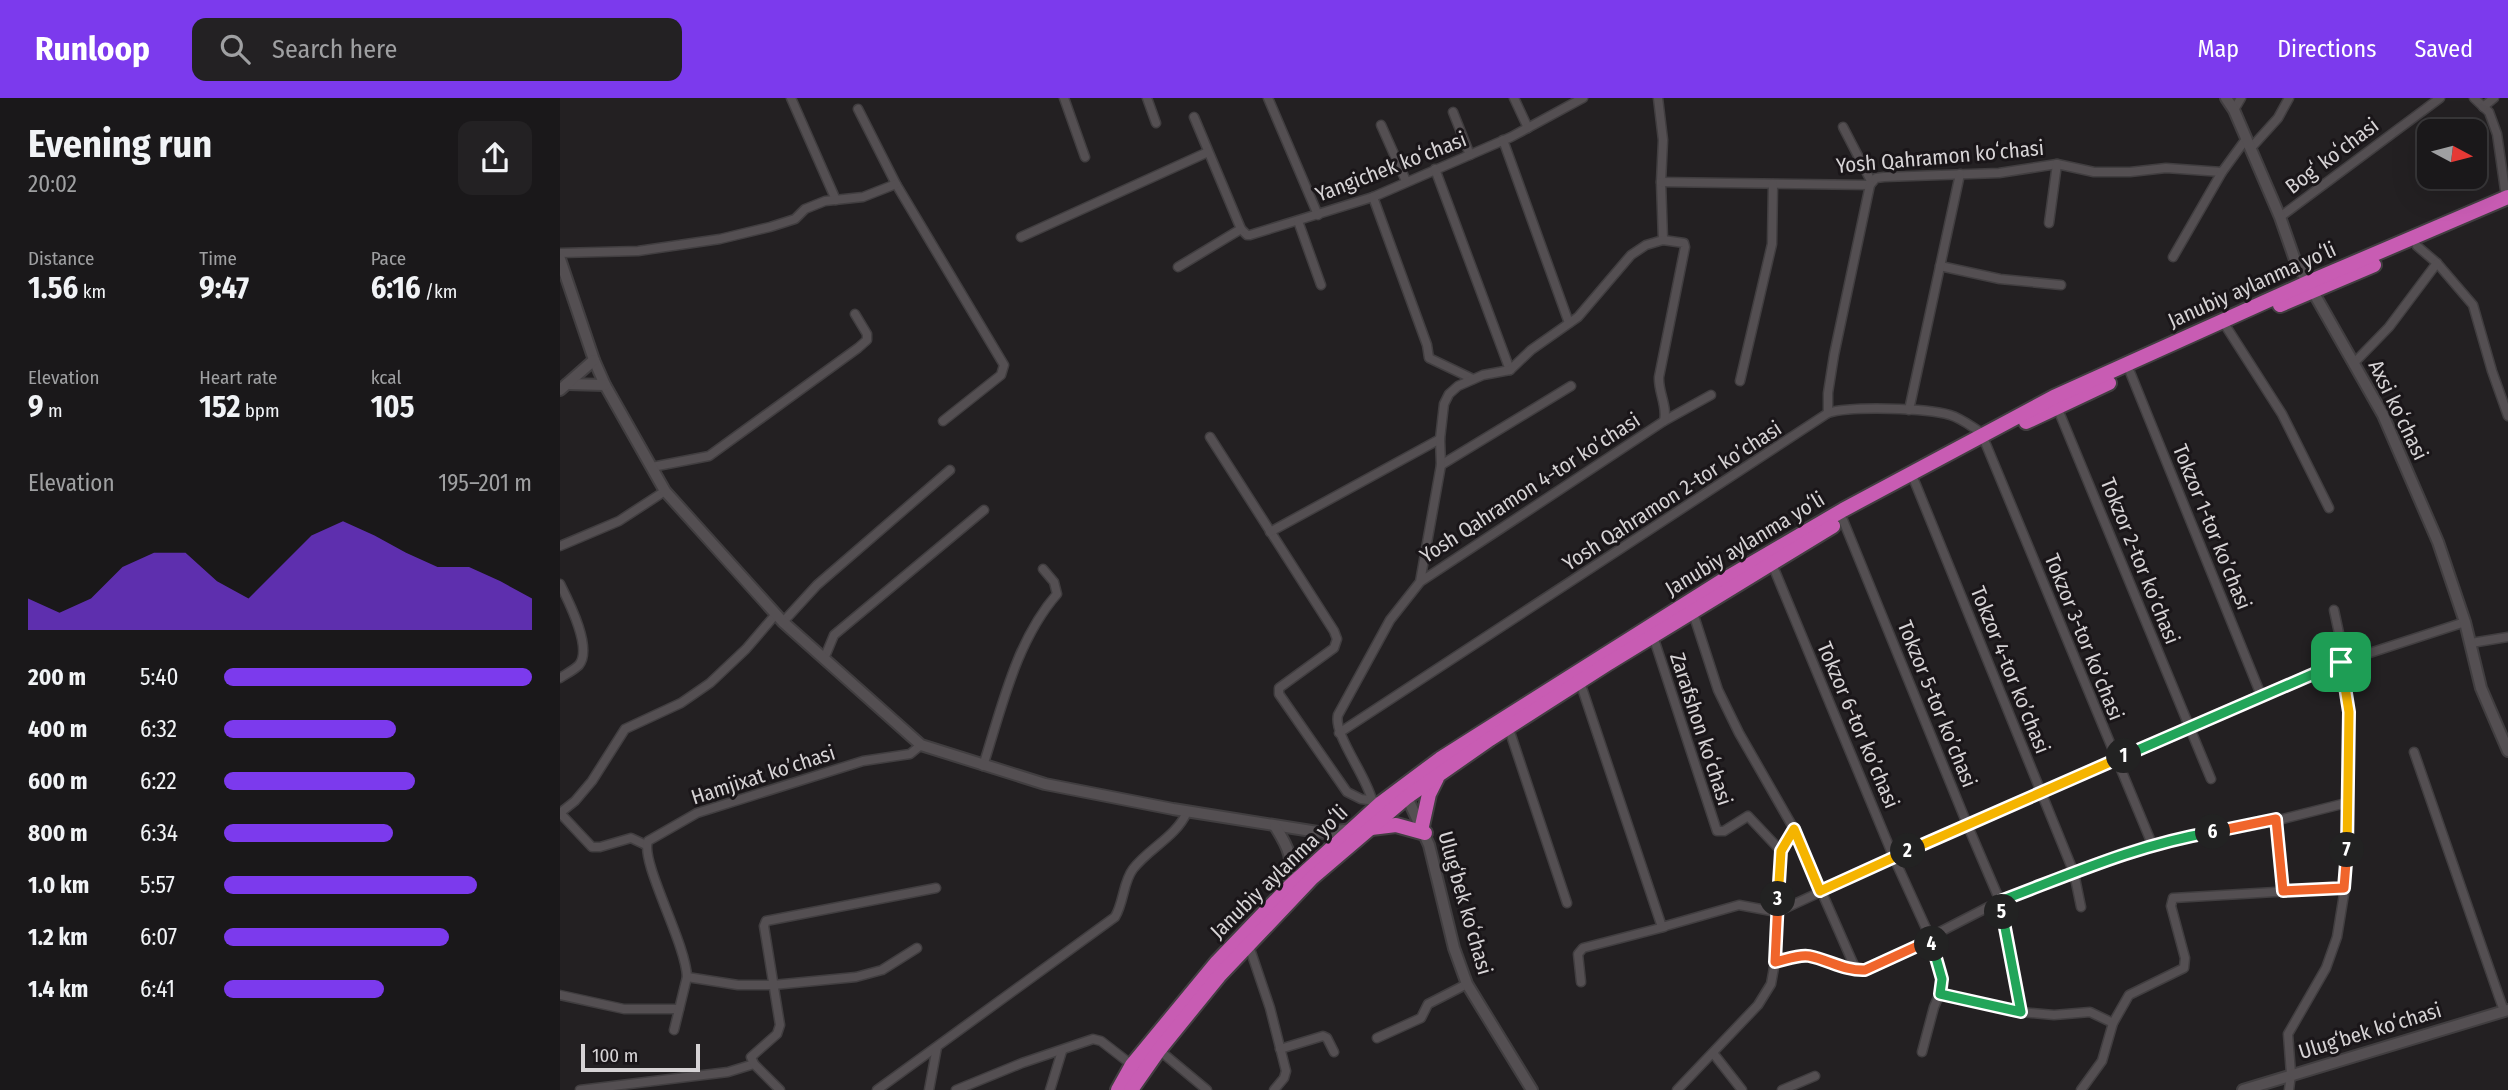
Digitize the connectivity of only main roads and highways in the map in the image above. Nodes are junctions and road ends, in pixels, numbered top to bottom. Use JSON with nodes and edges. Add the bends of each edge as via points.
{"nodes":[{"id":1,"x":2507,"y":200,"type":"edge"},
{"id":2,"x":2311,"y":287,"type":"junction"},
{"id":3,"x":1985,"y":438,"type":"junction"},
{"id":4,"x":1439,"y":774,"type":"junction"},
{"id":5,"x":1370,"y":828,"type":"junction"},
{"id":6,"x":1118,"y":1090,"type":"edge"},
{"id":7,"x":1131,"y":1090,"type":"edge"}],
"edges":[{"from":1,"to":2,"type":"highway","name":"Janubiy aylanma yoʻli"},
{"from":1,"to":2,"type":"highway","name":"Janubiy aylanma yoʻli","via":[[2417,246]]},
{"from":2,"to":3,"type":"highway","name":"Janubiy aylanma yoʻli"},
{"from":2,"to":3,"type":"highway","name":"Janubiy aylanma yoʻli","via":[[2054,397]]},
{"from":3,"to":4,"type":"highway","name":"Janubiy aylanma yoʻli","via":[[1653,636]]},
{"from":3,"to":6,"type":"highway","name":"Janubiy aylanma yoʻli","via":[[1843,510],[1725,579],[1377,801],[1217,962],[1132,1065]]},
{"from":4,"to":5,"type":"highway","name":"Janubiy aylanma yoʻli"},
{"from":4,"to":5,"type":"highway","via":[[1429,794],[1423,830],[1396,825]]},
{"from":5,"to":7,"type":"highway","name":"Janubiy aylanma yoʻli","via":[[1312,878],[1219,976]]}]}
